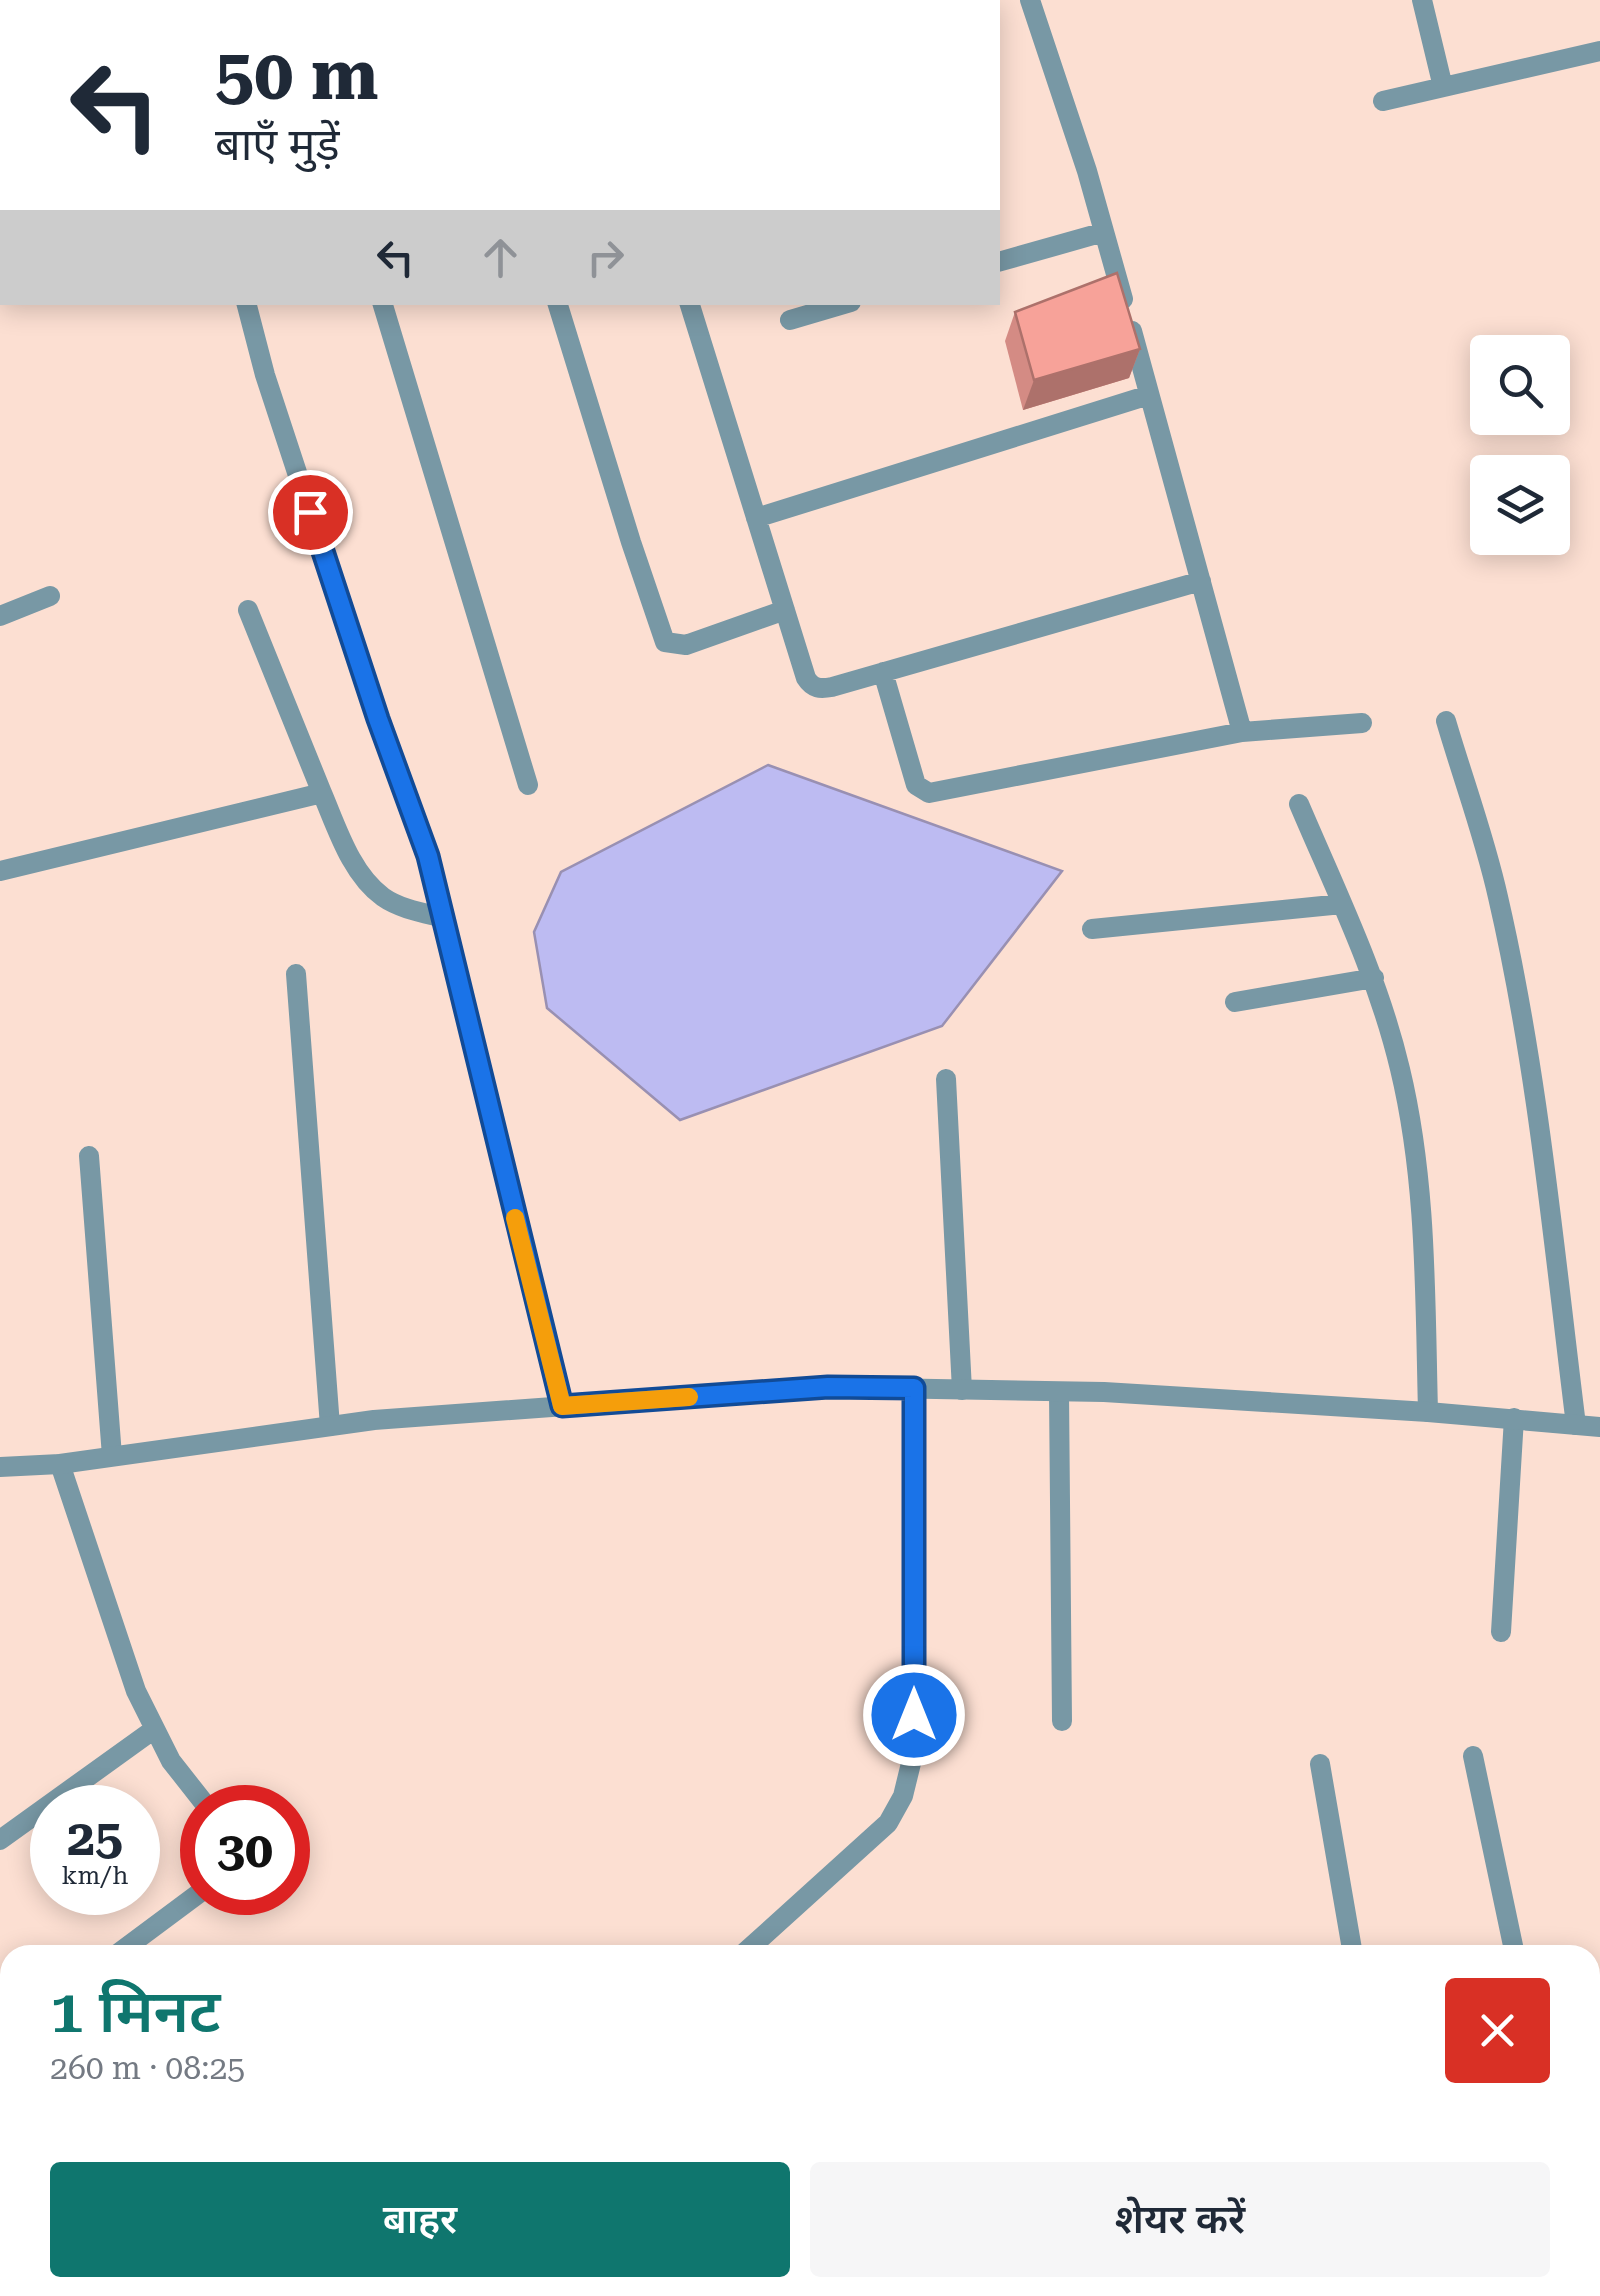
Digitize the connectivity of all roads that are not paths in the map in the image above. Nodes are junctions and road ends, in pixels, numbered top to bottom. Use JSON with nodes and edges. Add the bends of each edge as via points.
{"nodes":[{"id":1,"x":1030,"y":0,"type":"edge"},
{"id":2,"x":1422,"y":0,"type":"edge"},
{"id":3,"x":1600,"y":51,"type":"edge"},
{"id":4,"x":1443,"y":87,"type":"junction"},
{"id":5,"x":1384,"y":101,"type":"dead end"},
{"id":6,"x":1104,"y":232,"type":"junction"},
{"id":7,"x":1000,"y":261,"type":"edge"},
{"id":8,"x":247,"y":305,"type":"edge"},
{"id":9,"x":383,"y":305,"type":"edge"},
{"id":10,"x":559,"y":305,"type":"edge"},
{"id":11,"x":690,"y":305,"type":"edge"},
{"id":12,"x":841,"y":305,"type":"edge"},
{"id":13,"x":790,"y":320,"type":"dead end"},
{"id":14,"x":1149,"y":395,"type":"junction"},
{"id":15,"x":756,"y":518,"type":"junction"},
{"id":16,"x":1200,"y":581,"type":"junction"},
{"id":17,"x":50,"y":596,"type":"dead end"},
{"id":18,"x":248,"y":610,"type":"dead end"},
{"id":19,"x":785,"y":610,"type":"junction"},
{"id":20,"x":0,"y":616,"type":"edge"},
{"id":21,"x":883,"y":672,"type":"junction"},
{"id":22,"x":1446,"y":721,"type":"dead end"},
{"id":23,"x":1362,"y":723,"type":"dead end"},
{"id":24,"x":1242,"y":732,"type":"junction"},
{"id":25,"x":528,"y":785,"type":"dead end"},
{"id":26,"x":322,"y":793,"type":"junction"},
{"id":27,"x":1299,"y":804,"type":"dead end"},
{"id":28,"x":0,"y":871,"type":"edge"},
{"id":29,"x":1342,"y":904,"type":"junction"},
{"id":30,"x":444,"y":918,"type":"junction"},
{"id":31,"x":1092,"y":929,"type":"dead end"},
{"id":32,"x":296,"y":974,"type":"dead end"},
{"id":33,"x":1374,"y":978,"type":"junction"},
{"id":34,"x":1235,"y":1002,"type":"dead end"},
{"id":35,"x":946,"y":1079,"type":"dead end"},
{"id":36,"x":89,"y":1156,"type":"dead end"},
{"id":37,"x":914,"y":1388,"type":"junction"},
{"id":38,"x":962,"y":1390,"type":"junction"},
{"id":39,"x":1059,"y":1392,"type":"junction"},
{"id":40,"x":562,"y":1406,"type":"junction"},
{"id":41,"x":1428,"y":1412,"type":"junction"},
{"id":42,"x":1514,"y":1418,"type":"junction"},
{"id":43,"x":1576,"y":1425,"type":"junction"},
{"id":44,"x":330,"y":1426,"type":"junction"},
{"id":45,"x":1600,"y":1428,"type":"edge"},
{"id":46,"x":112,"y":1456,"type":"junction"},
{"id":47,"x":60,"y":1464,"type":"junction"},
{"id":48,"x":0,"y":1467,"type":"edge"},
{"id":49,"x":1501,"y":1632,"type":"dead end"},
{"id":50,"x":1062,"y":1721,"type":"dead end"},
{"id":51,"x":153,"y":1730,"type":"junction"},
{"id":52,"x":1473,"y":1756,"type":"dead end"},
{"id":53,"x":1320,"y":1764,"type":"dead end"},
{"id":54,"x":190,"y":1785,"type":"edge"},
{"id":55,"x":0,"y":1840,"type":"edge"},
{"id":56,"x":180,"y":1907,"type":"edge"},
{"id":57,"x":129,"y":1945,"type":"edge"},
{"id":58,"x":753,"y":1945,"type":"edge"},
{"id":59,"x":1352,"y":1945,"type":"edge"},
{"id":60,"x":1513,"y":1945,"type":"edge"}],
"edges":[{"from":1,"to":6,"type":"street"},
{"from":2,"to":4,"type":"street"},
{"from":3,"to":4,"type":"street"},
{"from":4,"to":5,"type":"street"},
{"from":6,"to":7,"type":"street"},
{"from":6,"to":14,"type":"street"},
{"from":8,"to":30,"type":"street"},
{"from":9,"to":25,"type":"street"},
{"from":10,"to":19,"type":"street","via":[[665,642],[686,645]]},
{"from":11,"to":15,"type":"street"},
{"from":12,"to":13,"type":"street"},
{"from":14,"to":15,"type":"street"},
{"from":14,"to":16,"type":"street"},
{"from":15,"to":19,"type":"street"},
{"from":16,"to":21,"type":"street"},
{"from":16,"to":24,"type":"street"},
{"from":17,"to":20,"type":"street"},
{"from":18,"to":26,"type":"street"},
{"from":19,"to":21,"type":"street","via":[[811,686]]},
{"from":21,"to":24,"type":"street","via":[[916,785],[929,793]]},
{"from":22,"to":43,"type":"street","via":[[1498,894],[1521,1016]]},
{"from":23,"to":24,"type":"street"},
{"from":26,"to":28,"type":"street"},
{"from":26,"to":30,"type":"street","via":[[359,872],[382,896]]},
{"from":27,"to":29,"type":"street"},
{"from":29,"to":31,"type":"street"},
{"from":29,"to":33,"type":"street"},
{"from":30,"to":40,"type":"street"},
{"from":32,"to":44,"type":"street"},
{"from":33,"to":34,"type":"street"},
{"from":33,"to":41,"type":"street","via":[[1416,1150]]},
{"from":35,"to":38,"type":"street"},
{"from":36,"to":46,"type":"street"},
{"from":37,"to":38,"type":"street"},
{"from":37,"to":40,"type":"street","via":[[828,1387]]},
{"from":37,"to":58,"type":"street","via":[[914,1751],[902,1796],[888,1823]]},
{"from":38,"to":39,"type":"street"},
{"from":39,"to":41,"type":"street"},
{"from":39,"to":50,"type":"street"},
{"from":40,"to":44,"type":"street"},
{"from":41,"to":42,"type":"street"},
{"from":42,"to":43,"type":"street"},
{"from":42,"to":49,"type":"street"},
{"from":43,"to":45,"type":"street"},
{"from":44,"to":46,"type":"street"},
{"from":46,"to":47,"type":"street"},
{"from":47,"to":48,"type":"street"},
{"from":47,"to":51,"type":"street"},
{"from":51,"to":54,"type":"street"},
{"from":51,"to":55,"type":"street"},
{"from":52,"to":60,"type":"street"},
{"from":53,"to":59,"type":"street"},
{"from":56,"to":57,"type":"street"}]}
